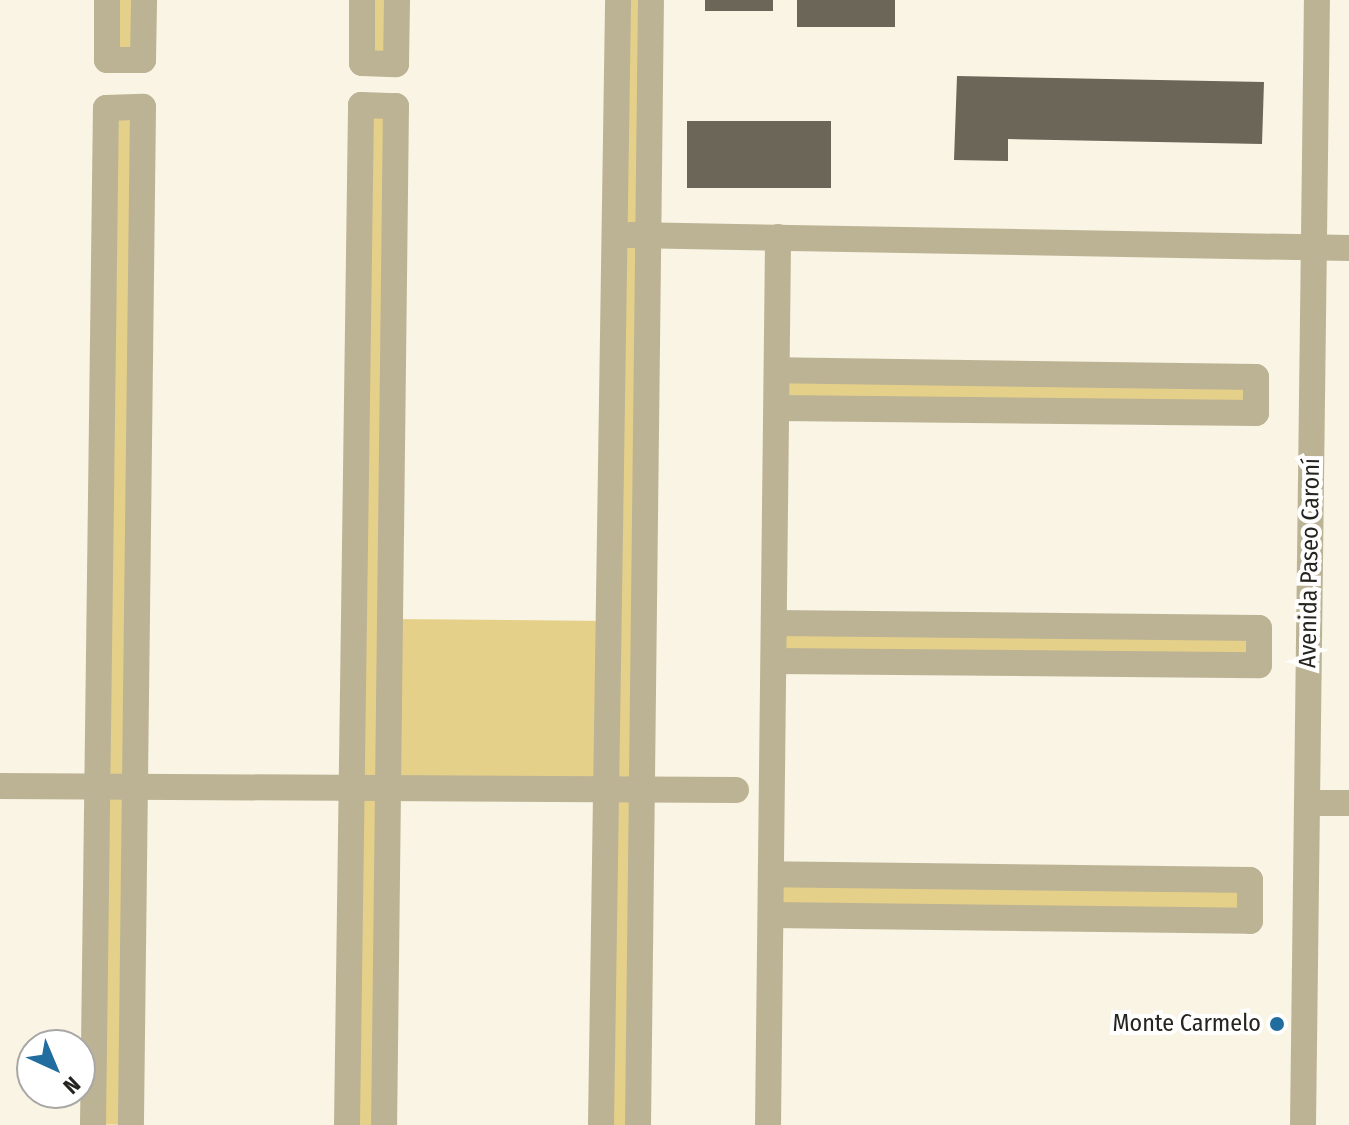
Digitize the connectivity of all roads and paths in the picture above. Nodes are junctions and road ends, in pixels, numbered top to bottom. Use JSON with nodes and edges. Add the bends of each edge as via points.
{"nodes":[{"id":1,"x":107,"y":0,"type":"edge"},
{"id":2,"x":144,"y":0,"type":"edge"},
{"id":3,"x":362,"y":0,"type":"edge"},
{"id":4,"x":397,"y":0,"type":"edge"},
{"id":5,"x":618,"y":0,"type":"edge"},
{"id":6,"x":651,"y":0,"type":"edge"},
{"id":7,"x":1317,"y":0,"type":"edge"},
{"id":8,"x":615,"y":234,"type":"junction"},
{"id":9,"x":648,"y":235,"type":"junction"},
{"id":10,"x":778,"y":237,"type":"junction"},
{"id":11,"x":1314,"y":247,"type":"junction"},
{"id":12,"x":1349,"y":248,"type":"edge"},
{"id":13,"x":779,"y":370,"type":"junction"},
{"id":14,"x":779,"y":408,"type":"junction"},
{"id":15,"x":776,"y":623,"type":"junction"},
{"id":16,"x":775,"y":661,"type":"junction"},
{"id":17,"x":353,"y":702,"type":"junction"},
{"id":18,"x":388,"y":703,"type":"junction"},
{"id":19,"x":0,"y":786,"type":"edge"},
{"id":20,"x":97,"y":787,"type":"junction"},
{"id":21,"x":136,"y":787,"type":"junction"},
{"id":22,"x":389,"y":787,"type":"junction"},
{"id":23,"x":351,"y":788,"type":"junction"},
{"id":24,"x":605,"y":790,"type":"junction"},
{"id":25,"x":643,"y":790,"type":"junction"},
{"id":26,"x":736,"y":790,"type":"dead end"},
{"id":27,"x":1307,"y":803,"type":"junction"},
{"id":28,"x":1349,"y":803,"type":"edge"},
{"id":29,"x":772,"y":874,"type":"junction"},
{"id":30,"x":772,"y":915,"type":"junction"},
{"id":31,"x":93,"y":1125,"type":"edge"},
{"id":32,"x":131,"y":1125,"type":"edge"},
{"id":33,"x":347,"y":1125,"type":"edge"},
{"id":34,"x":384,"y":1125,"type":"edge"},
{"id":35,"x":601,"y":1125,"type":"edge"},
{"id":36,"x":638,"y":1125,"type":"edge"},
{"id":37,"x":768,"y":1125,"type":"edge"},
{"id":38,"x":1303,"y":1125,"type":"edge"}],
"edges":[{"from":1,"to":2,"type":"street","via":[[107,60],[143,60]]},
{"from":3,"to":4,"type":"street","via":[[362,63],[396,64]]},
{"from":5,"to":8,"type":"street"},
{"from":6,"to":9,"type":"street"},
{"from":7,"to":11,"type":"street","name":"Avenida Paseo Caroní"},
{"from":8,"to":9,"type":"street"},
{"from":8,"to":24,"type":"street"},
{"from":9,"to":10,"type":"street"},
{"from":9,"to":25,"type":"street"},
{"from":10,"to":11,"type":"street"},
{"from":10,"to":13,"type":"street"},
{"from":11,"to":12,"type":"street"},
{"from":11,"to":27,"type":"street","name":"Avenida Paseo Caroní"},
{"from":13,"to":14,"type":"street"},
{"from":13,"to":14,"type":"street","via":[[1256,377],[1256,413]]},
{"from":14,"to":15,"type":"street"},
{"from":15,"to":16,"type":"street"},
{"from":15,"to":16,"type":"street","via":[[1259,628],[1259,665]]},
{"from":16,"to":29,"type":"street"},
{"from":17,"to":18,"type":"street"},
{"from":17,"to":18,"type":"street","via":[[361,105],[396,106]]},
{"from":17,"to":23,"type":"street"},
{"from":18,"to":22,"type":"street"},
{"from":19,"to":20,"type":"street"},
{"from":20,"to":21,"type":"street"},
{"from":20,"to":21,"type":"street","via":[[106,108],[143,107]]},
{"from":20,"to":31,"type":"street"},
{"from":21,"to":23,"type":"street"},
{"from":21,"to":32,"type":"street"},
{"from":22,"to":23,"type":"street"},
{"from":22,"to":24,"type":"street"},
{"from":22,"to":34,"type":"street"},
{"from":23,"to":33,"type":"street"},
{"from":24,"to":25,"type":"street"},
{"from":24,"to":35,"type":"street"},
{"from":25,"to":26,"type":"street"},
{"from":25,"to":36,"type":"street"},
{"from":27,"to":28,"type":"street"},
{"from":27,"to":38,"type":"street","name":"Avenida Paseo Caroní"},
{"from":29,"to":30,"type":"street"},
{"from":29,"to":30,"type":"street","via":[[1250,880],[1250,921]]},
{"from":30,"to":37,"type":"street"}]}
